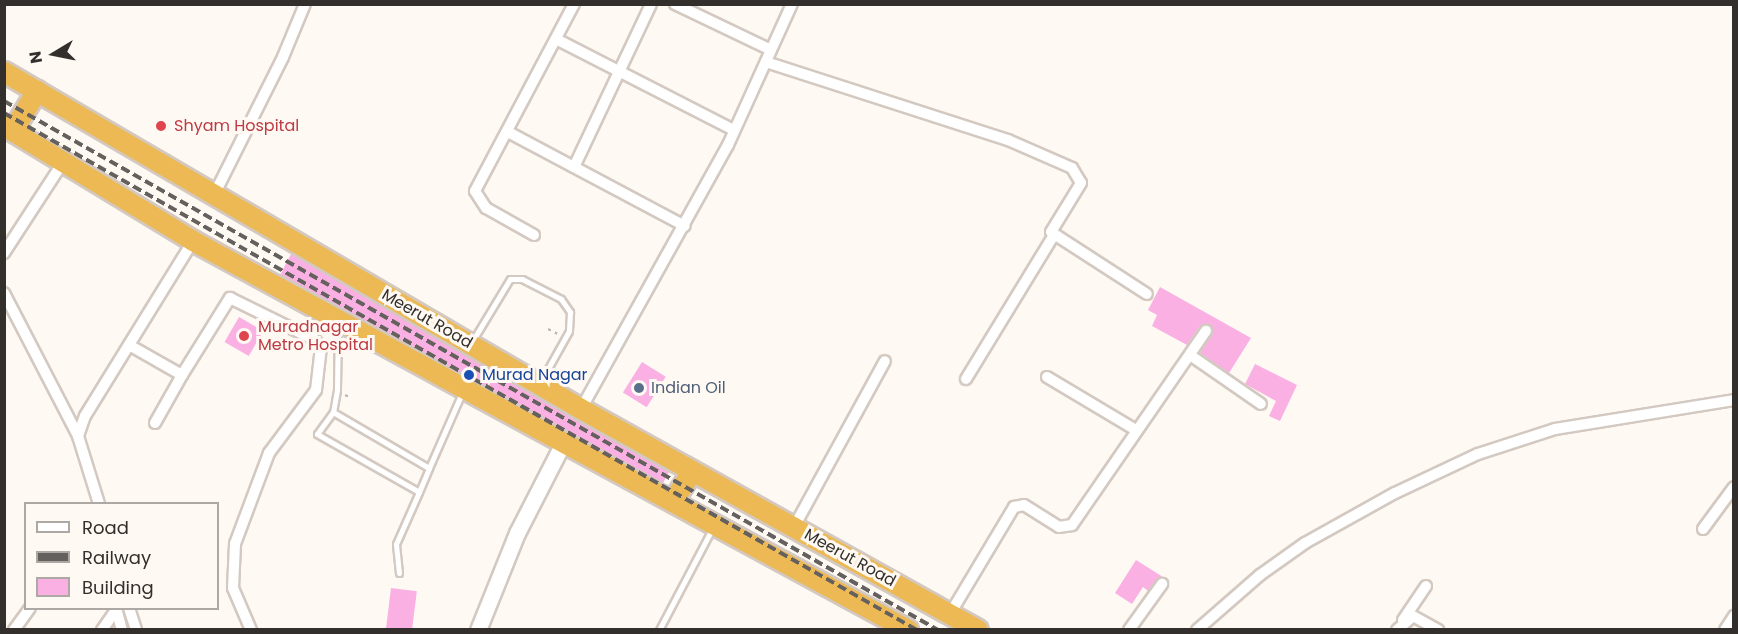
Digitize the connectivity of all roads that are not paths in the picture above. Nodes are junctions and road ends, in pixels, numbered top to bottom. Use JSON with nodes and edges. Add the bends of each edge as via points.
{"nodes":[{"id":1,"x":305,"y":4,"type":"edge"},
{"id":2,"x":574,"y":4,"type":"edge"},
{"id":3,"x":651,"y":4,"type":"edge"},
{"id":4,"x":675,"y":4,"type":"edge"},
{"id":5,"x":792,"y":4,"type":"edge"},
{"id":6,"x":556,"y":39,"type":"junction"},
{"id":7,"x":771,"y":50,"type":"junction"},
{"id":8,"x":766,"y":62,"type":"junction"},
{"id":9,"x":4,"y":72,"type":"edge"},
{"id":10,"x":620,"y":73,"type":"junction"},
{"id":11,"x":37,"y":91,"type":"junction"},
{"id":12,"x":9,"y":129,"type":"edge"},
{"id":13,"x":734,"y":130,"type":"junction"},
{"id":14,"x":508,"y":132,"type":"junction"},
{"id":15,"x":63,"y":162,"type":"junction"},
{"id":16,"x":574,"y":167,"type":"junction"},
{"id":17,"x":214,"y":195,"type":"junction"},
{"id":18,"x":685,"y":226,"type":"junction"},
{"id":19,"x":534,"y":235,"type":"dead end"},
{"id":20,"x":1054,"y":236,"type":"junction"},
{"id":21,"x":193,"y":241,"type":"junction"},
{"id":22,"x":4,"y":253,"type":"edge"},
{"id":23,"x":4,"y":293,"type":"edge"},
{"id":24,"x":1147,"y":294,"type":"dead end"},
{"id":25,"x":338,"y":320,"type":"junction"},
{"id":26,"x":1206,"y":331,"type":"dead end"},
{"id":27,"x":470,"y":344,"type":"junction"},
{"id":28,"x":129,"y":345,"type":"junction"},
{"id":29,"x":1190,"y":355,"type":"junction"},
{"id":30,"x":885,"y":361,"type":"dead end"},
{"id":31,"x":182,"y":375,"type":"junction"},
{"id":32,"x":1047,"y":377,"type":"dead end"},
{"id":33,"x":966,"y":379,"type":"dead end"},
{"id":34,"x":539,"y":384,"type":"junction"},
{"id":35,"x":464,"y":389,"type":"junction"},
{"id":36,"x":1734,"y":400,"type":"edge"},
{"id":37,"x":1260,"y":404,"type":"dead end"},
{"id":38,"x":581,"y":409,"type":"junction"},
{"id":39,"x":333,"y":412,"type":"junction"},
{"id":40,"x":156,"y":423,"type":"dead end"},
{"id":41,"x":1136,"y":430,"type":"junction"},
{"id":42,"x":78,"y":436,"type":"junction"},
{"id":43,"x":563,"y":443,"type":"junction"},
{"id":44,"x":429,"y":468,"type":"junction"},
{"id":45,"x":692,"y":471,"type":"junction"},
{"id":46,"x":419,"y":492,"type":"junction"},
{"id":47,"x":1732,"y":493,"type":"edge"},
{"id":48,"x":98,"y":502,"type":"edge"},
{"id":49,"x":672,"y":502,"type":"junction"},
{"id":50,"x":714,"y":524,"type":"junction"},
{"id":51,"x":794,"y":527,"type":"junction"},
{"id":52,"x":1703,"y":530,"type":"dead end"},
{"id":53,"x":399,"y":573,"type":"dead end"},
{"id":54,"x":1162,"y":584,"type":"dead end"},
{"id":55,"x":1426,"y":586,"type":"dead end"},
{"id":56,"x":29,"y":610,"type":"edge"},
{"id":57,"x":115,"y":610,"type":"edge"},
{"id":58,"x":116,"y":610,"type":"edge"},
{"id":59,"x":129,"y":610,"type":"edge"},
{"id":60,"x":950,"y":614,"type":"junction"},
{"id":61,"x":1734,"y":616,"type":"edge"},
{"id":62,"x":1400,"y":625,"type":"edge"},
{"id":63,"x":904,"y":629,"type":"edge"},
{"id":64,"x":14,"y":630,"type":"edge"},
{"id":65,"x":102,"y":630,"type":"edge"},
{"id":66,"x":122,"y":630,"type":"edge"},
{"id":67,"x":136,"y":630,"type":"edge"},
{"id":68,"x":251,"y":630,"type":"edge"},
{"id":69,"x":478,"y":630,"type":"edge"},
{"id":70,"x":659,"y":630,"type":"edge"},
{"id":71,"x":978,"y":630,"type":"edge"},
{"id":72,"x":1129,"y":630,"type":"edge"},
{"id":73,"x":1197,"y":630,"type":"edge"},
{"id":74,"x":1438,"y":630,"type":"edge"},
{"id":75,"x":1725,"y":630,"type":"edge"}],
"edges":[{"from":1,"to":17,"type":"street"},
{"from":2,"to":6,"type":"street"},
{"from":3,"to":10,"type":"street"},
{"from":4,"to":7,"type":"street"},
{"from":5,"to":7,"type":"street"},
{"from":6,"to":10,"type":"street"},
{"from":6,"to":14,"type":"street"},
{"from":7,"to":8,"type":"street"},
{"from":8,"to":13,"type":"street"},
{"from":8,"to":20,"type":"street","via":[[998,137],[1072,168],[1081,183],[1052,228]]},
{"from":9,"to":11,"type":"highway","name":"Meerut Road"},
{"from":10,"to":13,"type":"street"},
{"from":10,"to":16,"type":"street"},
{"from":11,"to":12,"type":"highway"},
{"from":11,"to":17,"type":"highway","name":"Meerut Road"},
{"from":12,"to":15,"type":"highway"},
{"from":13,"to":18,"type":"street"},
{"from":14,"to":16,"type":"street"},
{"from":14,"to":19,"type":"street","via":[[477,184],[476,196],[486,208]]},
{"from":15,"to":21,"type":"highway"},
{"from":15,"to":22,"type":"street"},
{"from":16,"to":18,"type":"street"},
{"from":17,"to":27,"type":"highway","name":"Meerut Road"},
{"from":18,"to":38,"type":"street"},
{"from":20,"to":24,"type":"street"},
{"from":20,"to":33,"type":"street"},
{"from":21,"to":25,"type":"highway"},
{"from":21,"to":28,"type":"street"},
{"from":23,"to":42,"type":"street"},
{"from":25,"to":35,"type":"highway"},
{"from":25,"to":39,"type":"lane"},
{"from":26,"to":29,"type":"street"},
{"from":27,"to":34,"type":"highway","name":"Meerut Road"},
{"from":27,"to":34,"type":"lane","via":[[510,279],[522,279],[561,299],[570,312],[569,331]]},
{"from":28,"to":31,"type":"street"},
{"from":28,"to":42,"type":"street","via":[[85,416]]},
{"from":29,"to":37,"type":"street"},
{"from":29,"to":41,"type":"street"},
{"from":30,"to":51,"type":"street"},
{"from":31,"to":40,"type":"street"},
{"from":31,"to":68,"type":"street","via":[[230,298],[315,340],[321,347],[316,390],[269,453],[234,544],[233,588]]},
{"from":32,"to":41,"type":"street"},
{"from":34,"to":38,"type":"highway","name":"Meerut Road"},
{"from":35,"to":43,"type":"highway"},
{"from":35,"to":44,"type":"lane"},
{"from":36,"to":73,"type":"street","via":[[1555,429],[1478,454],[1395,493],[1305,543],[1260,574]]},
{"from":38,"to":45,"type":"highway","name":"Meerut Road"},
{"from":39,"to":44,"type":"lane"},
{"from":39,"to":46,"type":"lane","via":[[317,434]]},
{"from":41,"to":60,"type":"street","via":[[1069,528],[1021,504],[1014,507]]},
{"from":42,"to":48,"type":"street"},
{"from":43,"to":49,"type":"highway"},
{"from":43,"to":69,"type":"street","via":[[517,533]]},
{"from":44,"to":46,"type":"lane"},
{"from":45,"to":49,"type":"highway"},
{"from":45,"to":51,"type":"highway","name":"Meerut Road"},
{"from":46,"to":53,"type":"lane","via":[[396,544]]},
{"from":47,"to":52,"type":"street"},
{"from":49,"to":50,"type":"highway"},
{"from":50,"to":63,"type":"highway"},
{"from":50,"to":70,"type":"lane"},
{"from":51,"to":60,"type":"highway","name":"Meerut Road"},
{"from":54,"to":72,"type":"street"},
{"from":55,"to":62,"type":"street"},
{"from":56,"to":64,"type":"street"},
{"from":57,"to":65,"type":"street"},
{"from":58,"to":66,"type":"street"},
{"from":59,"to":67,"type":"street"},
{"from":60,"to":71,"type":"highway","name":"Meerut Road"},
{"from":61,"to":75,"type":"street"},
{"from":62,"to":74,"type":"street","via":[[1420,617]]}]}
